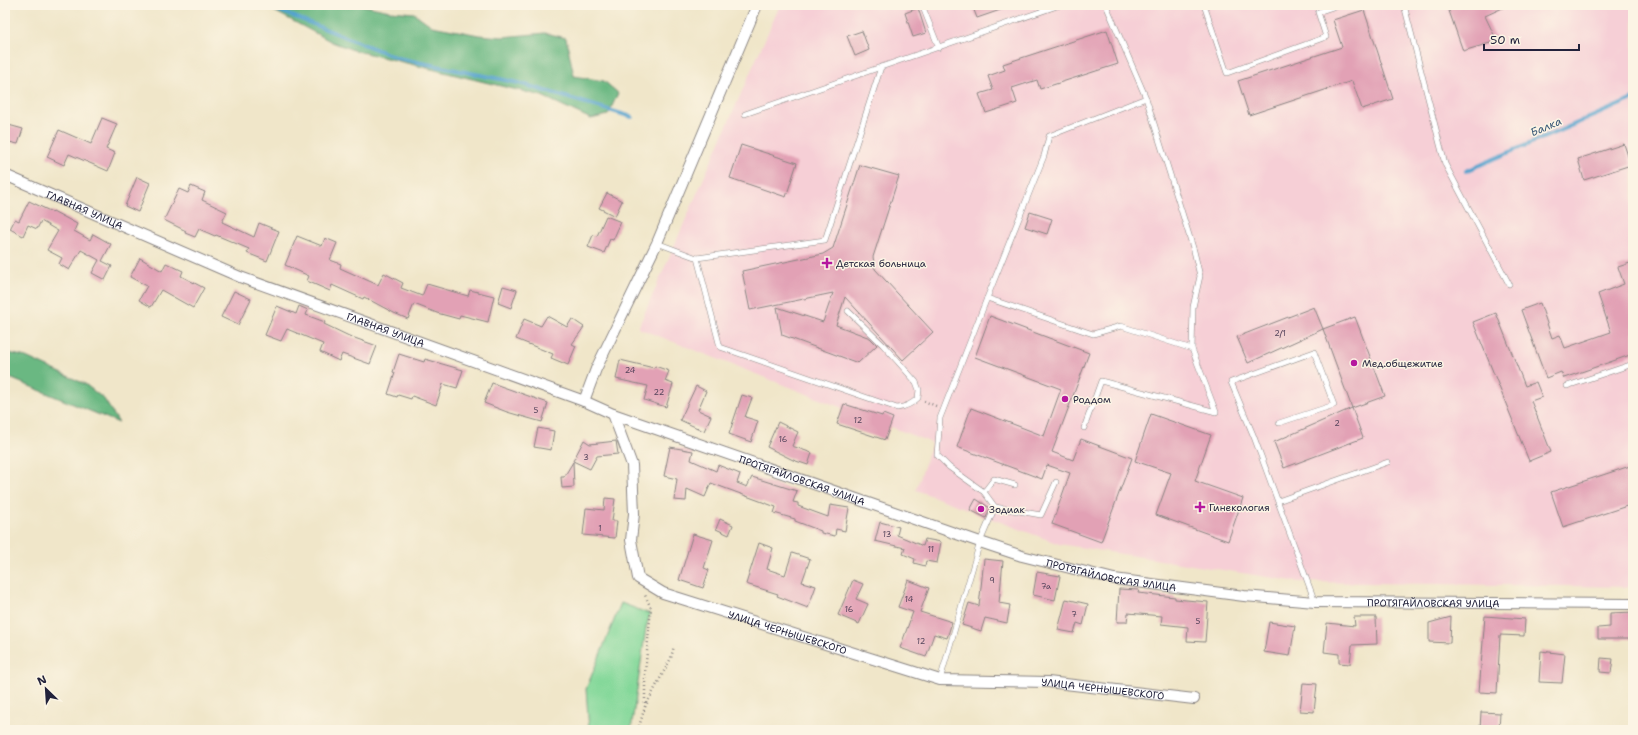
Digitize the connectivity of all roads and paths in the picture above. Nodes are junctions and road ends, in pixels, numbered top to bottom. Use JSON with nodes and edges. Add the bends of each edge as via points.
{"nodes":[{"id":1,"x":757,"y":5,"type":"edge"},
{"id":2,"x":922,"y":5,"type":"edge"},
{"id":3,"x":1060,"y":5,"type":"edge"},
{"id":4,"x":1106,"y":5,"type":"edge"},
{"id":5,"x":1204,"y":5,"type":"edge"},
{"id":6,"x":1339,"y":5,"type":"edge"},
{"id":7,"x":1404,"y":5,"type":"edge"},
{"id":8,"x":939,"y":48,"type":"junction"},
{"id":9,"x":882,"y":68,"type":"junction"},
{"id":10,"x":1146,"y":98,"type":"junction"},
{"id":11,"x":745,"y":114,"type":"dead end"},
{"id":12,"x":5,"y":175,"type":"edge"},
{"id":13,"x":657,"y":243,"type":"junction"},
{"id":14,"x":697,"y":258,"type":"junction"},
{"id":15,"x":1509,"y":284,"type":"dead end"},
{"id":16,"x":987,"y":298,"type":"junction"},
{"id":17,"x":848,"y":311,"type":"dead end"},
{"id":18,"x":1192,"y":349,"type":"junction"},
{"id":19,"x":1633,"y":364,"type":"edge"},
{"id":20,"x":1567,"y":386,"type":"dead end"},
{"id":21,"x":584,"y":401,"type":"junction"},
{"id":22,"x":613,"y":414,"type":"junction"},
{"id":23,"x":1279,"y":423,"type":"dead end"},
{"id":24,"x":1084,"y":428,"type":"dead end"},
{"id":25,"x":1388,"y":462,"type":"dead end"},
{"id":26,"x":1056,"y":482,"type":"dead end"},
{"id":27,"x":1016,"y":485,"type":"dead end"},
{"id":28,"x":984,"y":492,"type":"junction"},
{"id":29,"x":1278,"y":501,"type":"junction"},
{"id":30,"x":995,"y":507,"type":"junction"},
{"id":31,"x":980,"y":542,"type":"junction"},
{"id":32,"x":1315,"y":602,"type":"junction"},
{"id":33,"x":1633,"y":604,"type":"edge"},
{"id":34,"x":651,"y":608,"type":"dead end"},
{"id":35,"x":674,"y":646,"type":"dead end"},
{"id":36,"x":940,"y":680,"type":"junction"},
{"id":37,"x":1194,"y":699,"type":"dead end"},
{"id":38,"x":645,"y":707,"type":"junction"},
{"id":39,"x":638,"y":730,"type":"edge"}],
"edges":[{"from":1,"to":13,"type":"street"},
{"from":2,"to":8,"type":"lane"},
{"from":3,"to":8,"type":"lane"},
{"from":4,"to":10,"type":"lane"},
{"from":5,"to":6,"type":"lane","via":[[1226,73],[1326,37],[1318,12]]},
{"from":7,"to":15,"type":"lane","via":[[1445,164]]},
{"from":8,"to":9,"type":"lane"},
{"from":9,"to":11,"type":"lane"},
{"from":9,"to":14,"type":"lane","via":[[825,240]]},
{"from":10,"to":16,"type":"lane","via":[[1049,136],[1044,156]]},
{"from":10,"to":18,"type":"lane","via":[[1200,276],[1193,307]]},
{"from":12,"to":21,"type":"street","name":"ГЛАВНАЯ УЛИЦА","via":[[240,277]]},
{"from":13,"to":14,"type":"lane"},
{"from":13,"to":21,"type":"street","via":[[596,369]]},
{"from":14,"to":17,"type":"lane","via":[[720,347],[897,408],[914,402],[918,398],[916,382]]},
{"from":16,"to":18,"type":"lane","via":[[1093,334],[1121,326]]},
{"from":16,"to":28,"type":"lane","via":[[940,418],[937,455],[949,467]]},
{"from":18,"to":24,"type":"lane","via":[[1216,412],[1102,381]]},
{"from":19,"to":20,"type":"lane"},
{"from":21,"to":22,"type":"street","name":"ГЛАВНАЯ УЛИЦА"},
{"from":22,"to":31,"type":"street","name":"ПРОТЯГАЙЛОВСКАЯ УЛИЦА"},
{"from":22,"to":36,"type":"street","name":"УЛИЦА ЧЕРНЫШЕВСКОГО","via":[[632,465],[634,514],[631,540],[638,578],[663,593]]},
{"from":23,"to":29,"type":"lane","via":[[1334,405],[1314,352],[1231,382]]},
{"from":25,"to":29,"type":"lane"},
{"from":26,"to":30,"type":"lane","via":[[1041,515]]},
{"from":27,"to":28,"type":"lane","via":[[994,479]]},
{"from":28,"to":30,"type":"lane"},
{"from":29,"to":32,"type":"lane"},
{"from":30,"to":31,"type":"lane"},
{"from":31,"to":32,"type":"street","name":"ПРОТЯГАЙЛОВСКАЯ УЛИЦА","via":[[1022,556],[1114,579],[1244,596]]},
{"from":31,"to":36,"type":"lane"},
{"from":32,"to":33,"type":"street","name":"ПРОТЯГАЙЛОВСКАЯ УЛИЦА"},
{"from":34,"to":38,"type":"path","via":[[645,673]]},
{"from":35,"to":38,"type":"path","via":[[671,658]]},
{"from":36,"to":37,"type":"street","name":"УЛИЦА ЧЕРНЫШЕВСКОГО","via":[[1048,682]]},
{"from":38,"to":39,"type":"path"}]}
